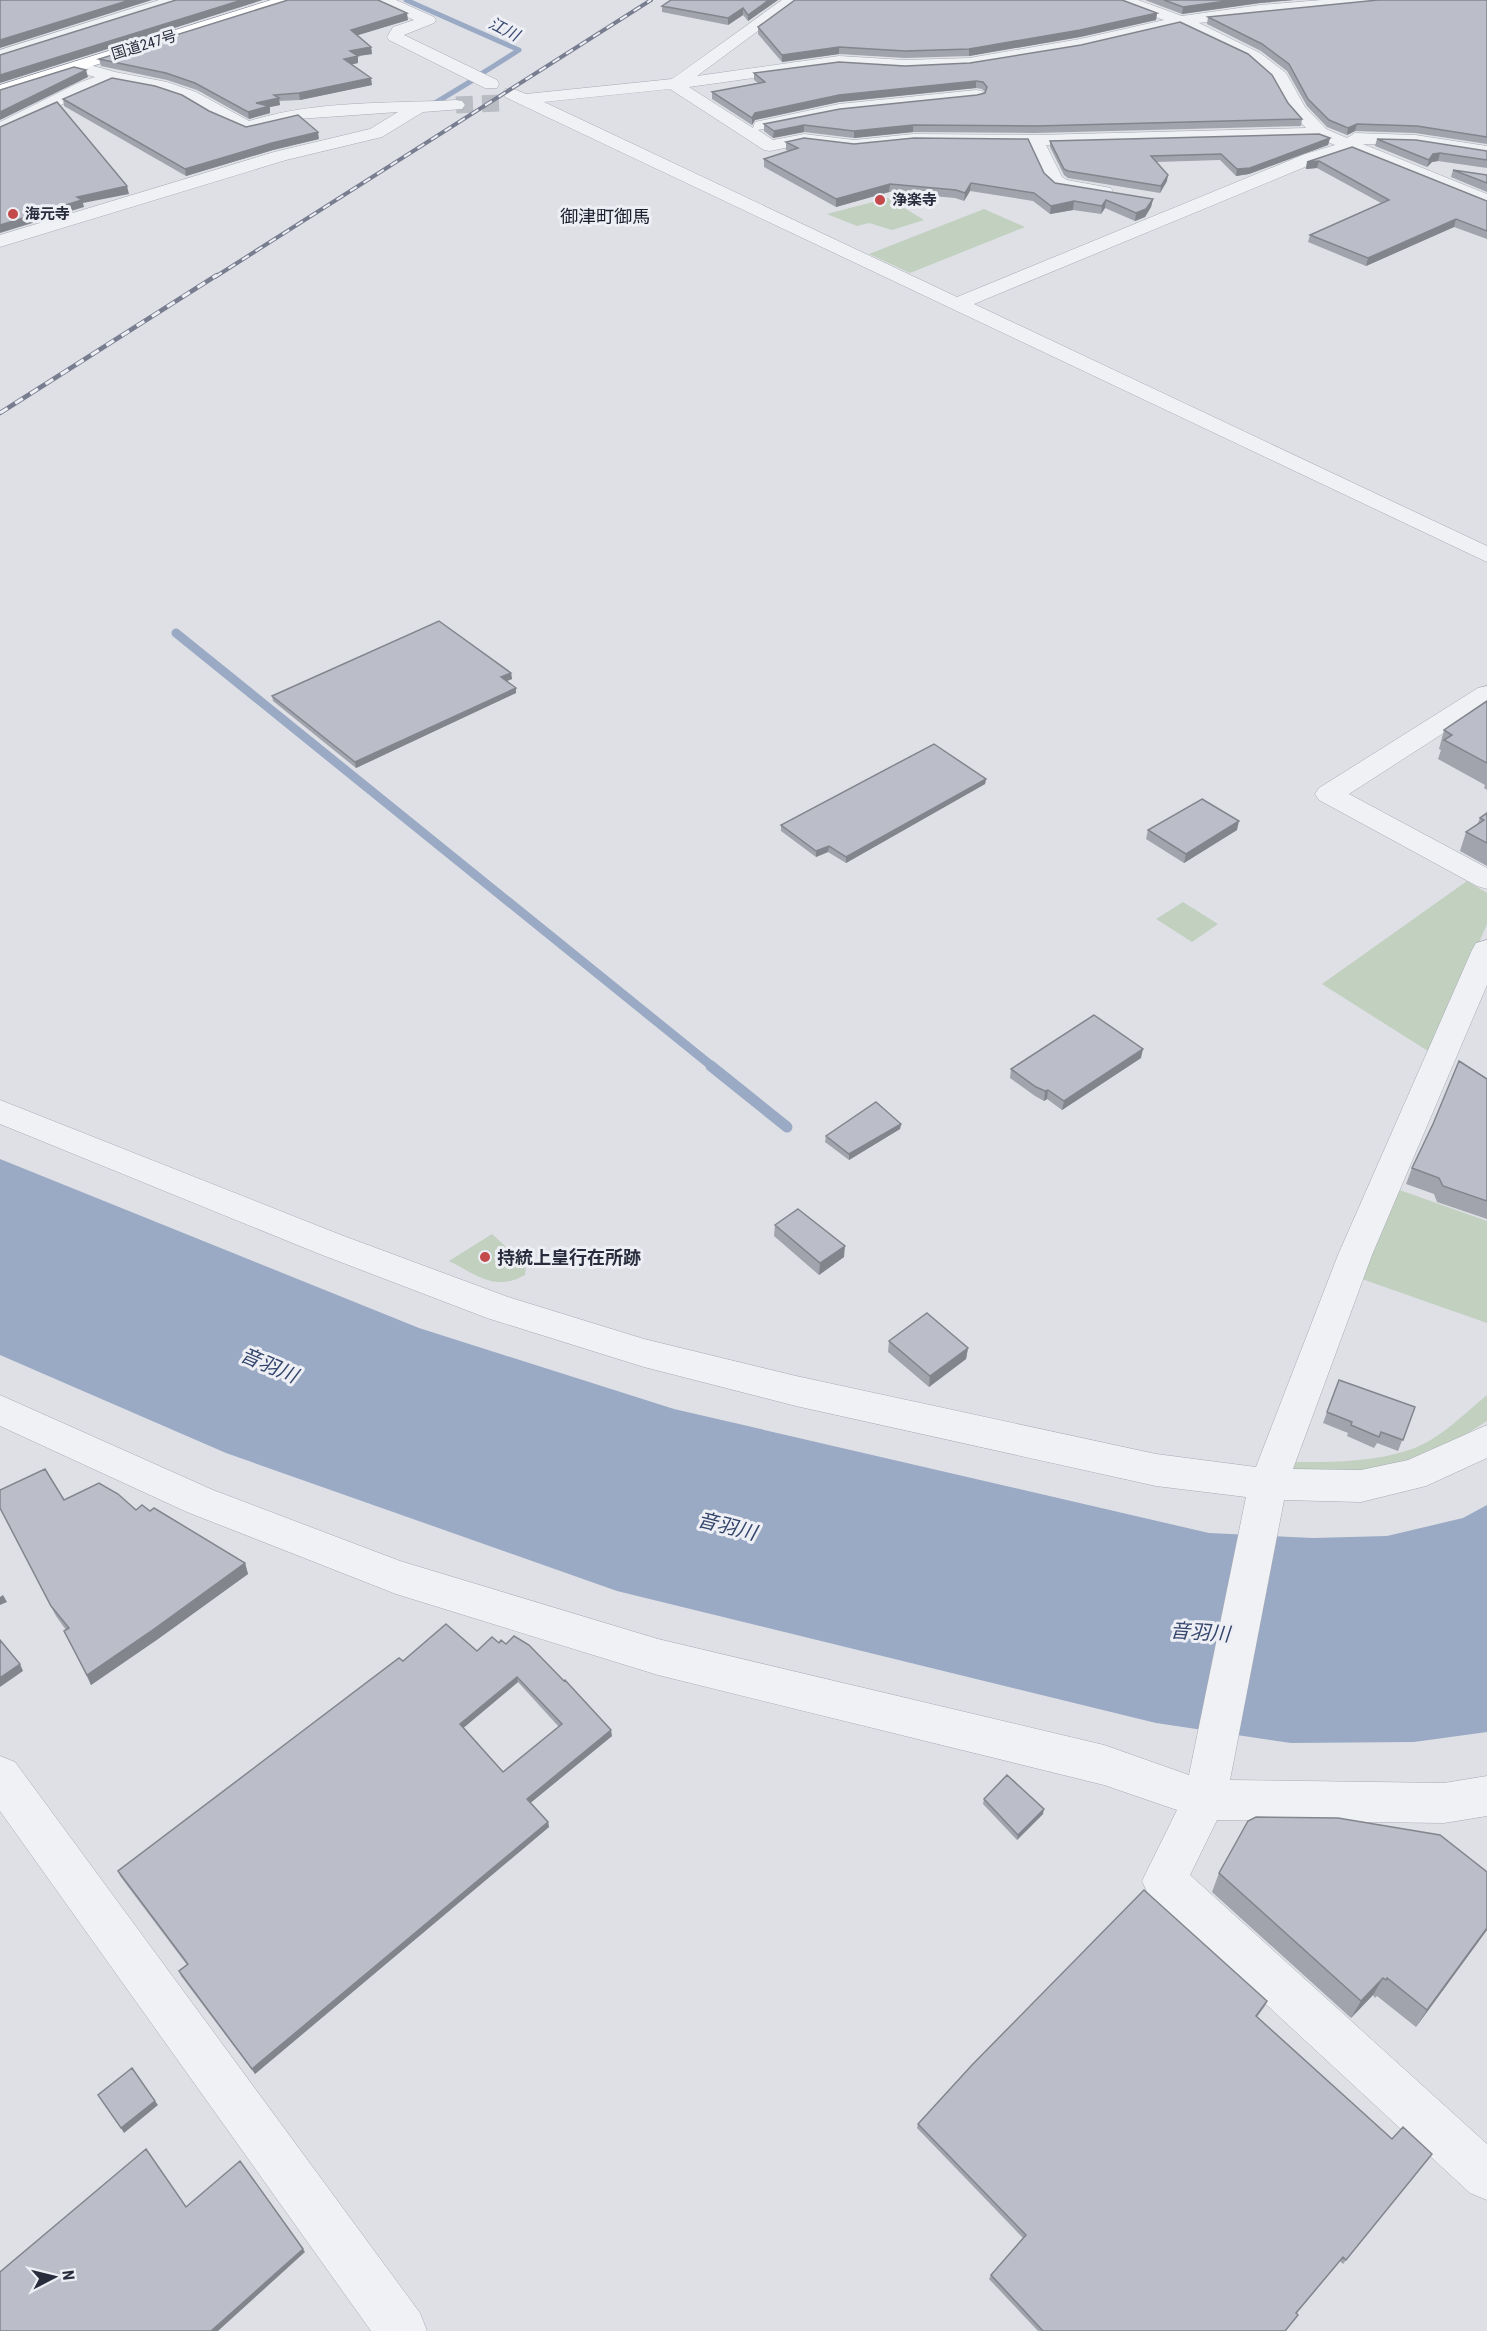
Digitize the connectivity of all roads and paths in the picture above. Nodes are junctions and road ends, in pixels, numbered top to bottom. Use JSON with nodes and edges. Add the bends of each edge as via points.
{"nodes":[{"id":1,"x":175,"y":0,"type":"edge"},
{"id":2,"x":263,"y":0,"type":"edge"},
{"id":3,"x":287,"y":0,"type":"edge"},
{"id":4,"x":383,"y":0,"type":"edge"},
{"id":5,"x":792,"y":0,"type":"edge"},
{"id":6,"x":1123,"y":0,"type":"edge"},
{"id":7,"x":1376,"y":0,"type":"edge"},
{"id":8,"x":1181,"y":21,"type":"junction"},
{"id":9,"x":2,"y":53,"type":"edge"},
{"id":10,"x":56,"y":64,"type":"junction"},
{"id":11,"x":956,"y":64,"type":"junction"},
{"id":12,"x":76,"y":66,"type":"junction"},
{"id":13,"x":112,"y":77,"type":"junction"},
{"id":14,"x":0,"y":81,"type":"edge"},
{"id":15,"x":491,"y":84,"type":"dead end"},
{"id":16,"x":673,"y":84,"type":"junction"},
{"id":17,"x":0,"y":90,"type":"edge"},
{"id":18,"x":976,"y":95,"type":"junction"},
{"id":19,"x":456,"y":105,"type":"tunnel mouth"},
{"id":20,"x":417,"y":108,"type":"junction"},
{"id":21,"x":248,"y":127,"type":"junction"},
{"id":22,"x":0,"y":129,"type":"edge"},
{"id":23,"x":744,"y":130,"type":"junction"},
{"id":24,"x":1328,"y":136,"type":"junction"},
{"id":25,"x":1006,"y":139,"type":"junction"},
{"id":26,"x":1035,"y":140,"type":"junction"},
{"id":27,"x":271,"y":145,"type":"junction"},
{"id":28,"x":1355,"y":145,"type":"junction"},
{"id":29,"x":1478,"y":160,"type":"edge"},
{"id":30,"x":1394,"y":163,"type":"junction"},
{"id":31,"x":1117,"y":194,"type":"edge"},
{"id":32,"x":1161,"y":201,"type":"dead end"},
{"id":33,"x":1487,"y":201,"type":"edge"},
{"id":34,"x":1194,"y":206,"type":"junction"},
{"id":35,"x":0,"y":241,"type":"edge"},
{"id":36,"x":957,"y":304,"type":"junction"},
{"id":37,"x":1487,"y":555,"type":"edge"},
{"id":38,"x":1487,"y":694,"type":"edge"},
{"id":39,"x":1487,"y":880,"type":"edge"},
{"id":40,"x":1487,"y":950,"type":"edge"},
{"id":41,"x":0,"y":1111,"type":"edge"},
{"id":42,"x":0,"y":1410,"type":"edge"},
{"id":43,"x":1487,"y":1440,"type":"edge"},
{"id":44,"x":1267,"y":1492,"type":"junction"},
{"id":45,"x":0,"y":1776,"type":"edge"},
{"id":46,"x":1207,"y":1791,"type":"junction"},
{"id":47,"x":1487,"y":1797,"type":"edge"},
{"id":48,"x":1487,"y":2176,"type":"edge"},
{"id":49,"x":402,"y":2331,"type":"edge"}],
"edges":[{"from":1,"to":9,"type":"street"},
{"from":2,"to":10,"type":"highway","name":"国道247号"},
{"from":3,"to":12,"type":"highway","name":"国道247号"},
{"from":4,"to":15,"type":"street","via":[[428,20],[399,30],[394,37]]},
{"from":5,"to":16,"type":"street"},
{"from":6,"to":8,"type":"street"},
{"from":7,"to":8,"type":"street"},
{"from":8,"to":11,"type":"street","via":[[1069,46]]},
{"from":8,"to":24,"type":"street","via":[[1236,46],[1270,67],[1298,109]]},
{"from":9,"to":10,"type":"street"},
{"from":10,"to":14,"type":"highway","name":"国道247号"},
{"from":11,"to":16,"type":"street","via":[[839,62]]},
{"from":11,"to":18,"type":"street","via":[[971,80]]},
{"from":12,"to":13,"type":"street"},
{"from":12,"to":17,"type":"highway","name":"国道247号"},
{"from":13,"to":21,"type":"street","via":[[190,96]]},
{"from":13,"to":22,"type":"street"},
{"from":16,"to":23,"type":"street"},
{"from":16,"to":36,"type":"street","via":[[512,98]]},
{"from":18,"to":23,"type":"street","via":[[839,109]]},
{"from":18,"to":25,"type":"street"},
{"from":19,"to":20,"type":"street"},
{"from":20,"to":21,"type":"street","via":[[305,112]]},
{"from":20,"to":27,"type":"street","via":[[376,133]]},
{"from":21,"to":27,"type":"street"},
{"from":23,"to":25,"type":"street","via":[[770,146],[804,139],[854,145],[913,139]]},
{"from":24,"to":26,"type":"street"},
{"from":24,"to":28,"type":"street"},
{"from":24,"to":29,"type":"street","via":[[1414,140]]},
{"from":25,"to":26,"type":"street"},
{"from":26,"to":31,"type":"street","via":[[1054,180],[1062,185]]},
{"from":27,"to":35,"type":"street"},
{"from":28,"to":30,"type":"street"},
{"from":28,"to":34,"type":"street","via":[[1311,158]]},
{"from":29,"to":30,"type":"street"},
{"from":30,"to":33,"type":"street"},
{"from":32,"to":34,"type":"street"},
{"from":34,"to":36,"type":"street"},
{"from":36,"to":37,"type":"street"},
{"from":38,"to":39,"type":"street","via":[[1329,794]]},
{"from":40,"to":44,"type":"street","via":[[1355,1256]]},
{"from":41,"to":44,"type":"street","via":[[413,1277],[644,1353],[796,1391]]},
{"from":42,"to":46,"type":"street","via":[[200,1501],[396,1578],[658,1656]]},
{"from":43,"to":44,"type":"street","via":[[1413,1475],[1361,1486]]},
{"from":44,"to":46,"type":"street"},
{"from":45,"to":49,"type":"street"},
{"from":46,"to":47,"type":"street","via":[[1444,1803]]},
{"from":46,"to":48,"type":"street","via":[[1164,1881]]}]}
